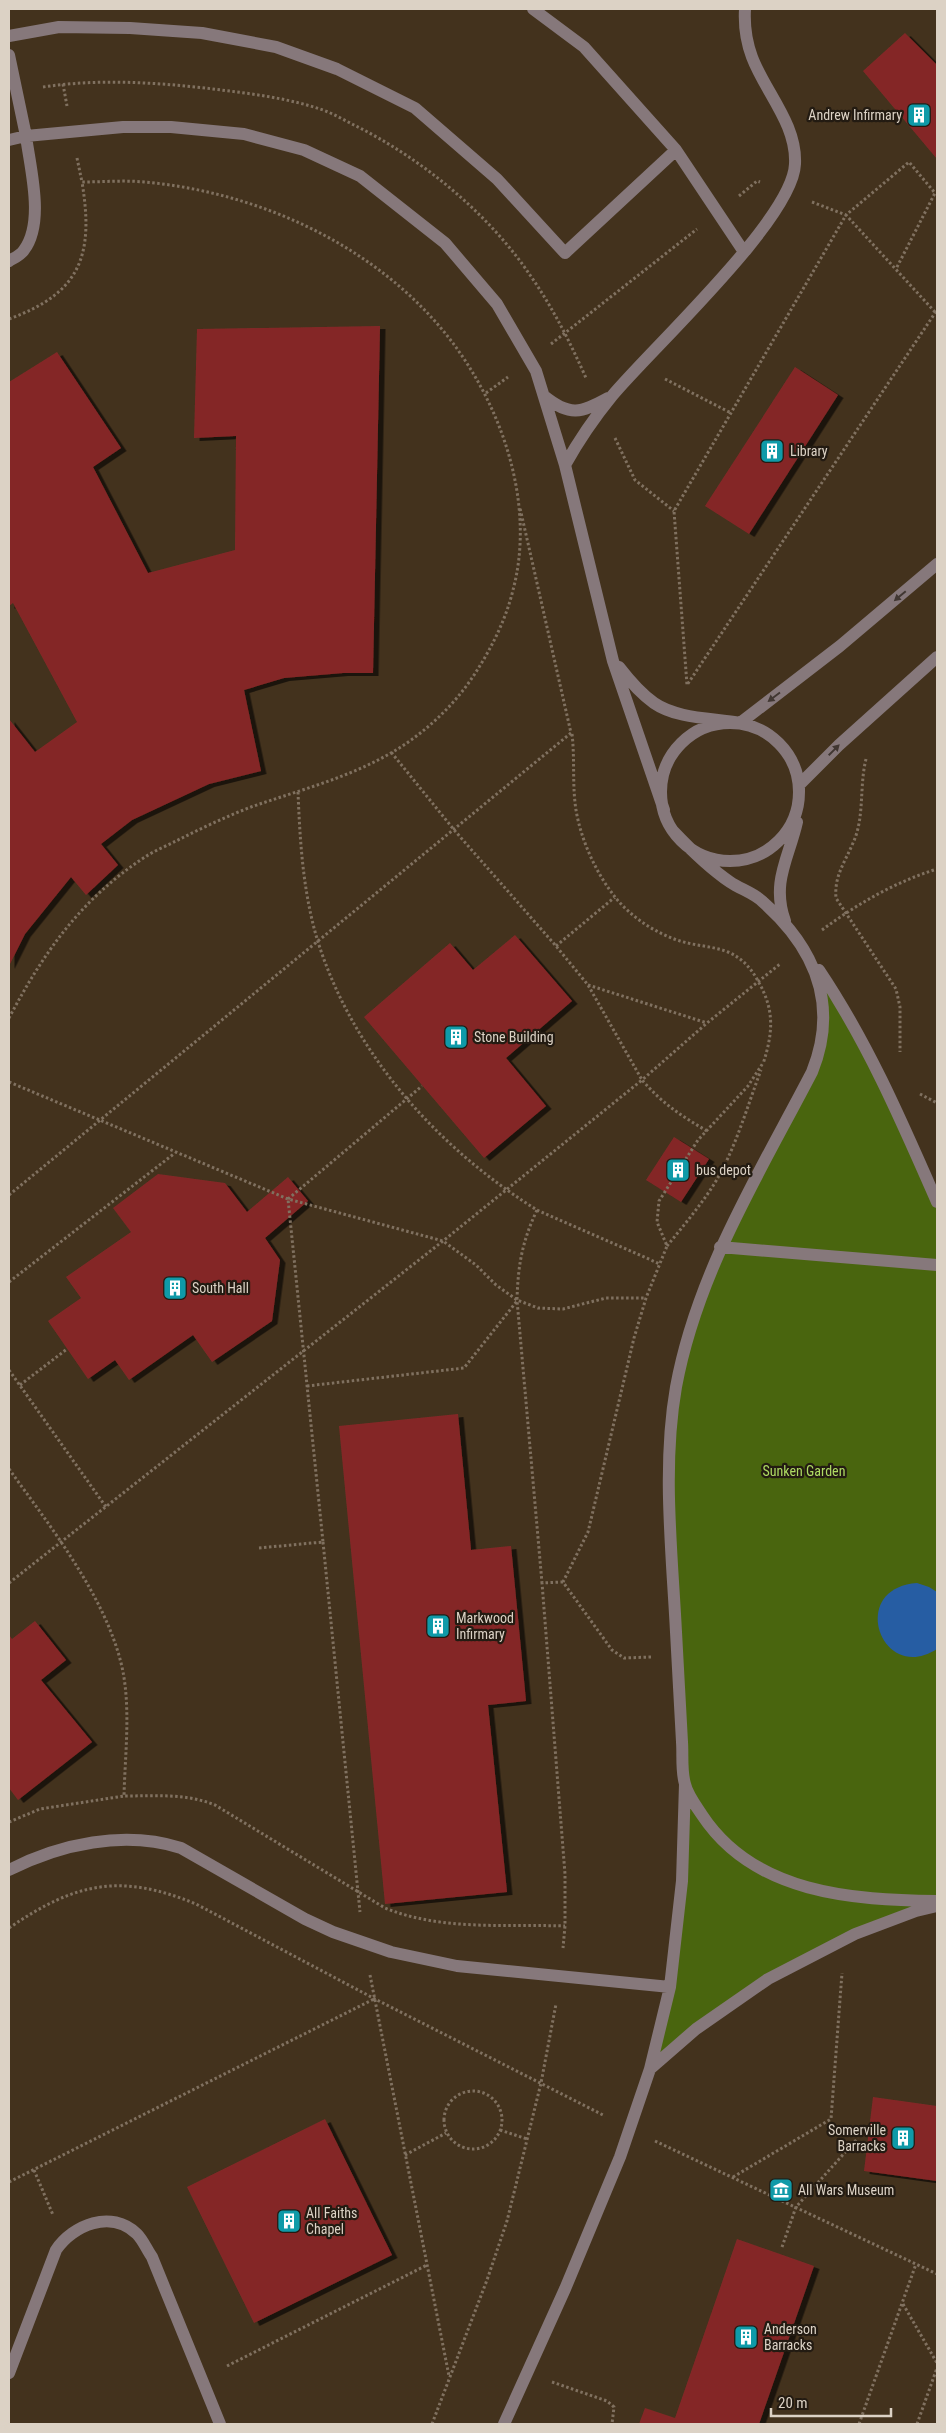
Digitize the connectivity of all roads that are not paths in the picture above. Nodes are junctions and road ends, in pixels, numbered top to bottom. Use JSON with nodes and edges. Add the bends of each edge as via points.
{"nodes":[{"id":1,"x":534,"y":9,"type":"edge"},
{"id":2,"x":745,"y":9,"type":"edge"},
{"id":3,"x":9,"y":36,"type":"edge"},
{"id":4,"x":9,"y":55,"type":"edge"},
{"id":5,"x":26,"y":136,"type":"junction"},
{"id":6,"x":9,"y":140,"type":"edge"},
{"id":7,"x":676,"y":150,"type":"junction"},
{"id":8,"x":744,"y":252,"type":"junction"},
{"id":9,"x":9,"y":261,"type":"edge"},
{"id":10,"x":613,"y":395,"type":"junction"},
{"id":11,"x":543,"y":396,"type":"junction"},
{"id":12,"x":566,"y":465,"type":"junction"},
{"id":13,"x":937,"y":564,"type":"edge"},
{"id":14,"x":937,"y":657,"type":"edge"},
{"id":15,"x":613,"y":661,"type":"junction"},
{"id":16,"x":740,"y":722,"type":"junction"},
{"id":17,"x":799,"y":785,"type":"junction"},
{"id":18,"x":664,"y":810,"type":"junction"},
{"id":19,"x":673,"y":831,"type":"junction"},
{"id":20,"x":786,"y":925,"type":"junction"},
{"id":21,"x":802,"y":945,"type":"junction"},
{"id":22,"x":937,"y":1202,"type":"edge"},
{"id":23,"x":720,"y":1247,"type":"junction"},
{"id":24,"x":937,"y":1265,"type":"edge"},
{"id":25,"x":684,"y":1784,"type":"junction"},
{"id":26,"x":9,"y":1870,"type":"edge"},
{"id":27,"x":937,"y":1901,"type":"edge"},
{"id":28,"x":937,"y":1906,"type":"edge"},
{"id":29,"x":670,"y":1987,"type":"junction"},
{"id":30,"x":650,"y":2069,"type":"junction"},
{"id":31,"x":9,"y":2373,"type":"edge"},
{"id":32,"x":220,"y":2424,"type":"edge"},
{"id":33,"x":504,"y":2424,"type":"edge"}],
"edges":[{"from":1,"to":7,"type":"lane","via":[[584,47]]},
{"from":2,"to":8,"type":"lane","via":[[744,29],[752,58],[786,123],[796,164],[792,181],[773,216]]},
{"from":3,"to":7,"type":"lane","via":[[59,28],[202,33],[276,47],[337,69],[415,108],[497,179],[565,253]]},
{"from":4,"to":5,"type":"lane"},
{"from":5,"to":6,"type":"lane"},
{"from":5,"to":9,"type":"lane","via":[[35,206],[33,230],[23,252]]},
{"from":5,"to":11,"type":"lane","via":[[122,127],[170,127],[244,134],[304,150],[360,176],[445,243],[497,304],[536,371]]},
{"from":7,"to":8,"type":"lane"},
{"from":8,"to":10,"type":"lane"},
{"from":10,"to":11,"type":"lane","via":[[586,410],[571,412],[557,407]]},
{"from":10,"to":12,"type":"lane","via":[[581,435]]},
{"from":11,"to":12,"type":"lane"},
{"from":12,"to":15,"type":"lane"},
{"from":13,"to":16,"type":"lane","one_way":true,"via":[[840,646]]},
{"from":17,"to":14,"type":"lane","one_way":true},
{"from":15,"to":16,"type":"lane","via":[[655,704],[676,712]]},
{"from":15,"to":18,"type":"lane"},
{"from":16,"to":17,"type":"lane","via":[[762,730],[780,743],[793,762]]},
{"from":16,"to":18,"type":"lane","via":[[718,723],[696,731],[679,746],[666,765],[661,787]]},
{"from":17,"to":19,"type":"lane","via":[[798,807],[789,829],[774,846],[754,857],[732,861],[709,858],[689,847]]},
{"from":17,"to":20,"type":"lane","via":[[799,813],[779,883],[779,905]]},
{"from":18,"to":19,"type":"lane"},
{"from":19,"to":20,"type":"lane","via":[[703,863],[761,900]]},
{"from":20,"to":21,"type":"lane"},
{"from":21,"to":22,"type":"lane","via":[[851,1020],[872,1059]]},
{"from":21,"to":23,"type":"lane","via":[[817,974],[824,1005],[820,1053]]},
{"from":23,"to":24,"type":"lane"},
{"from":23,"to":25,"type":"lane","via":[[687,1339],[673,1413],[670,1520]]},
{"from":25,"to":27,"type":"lane","via":[[710,1828],[745,1859],[766,1871],[837,1896]]},
{"from":25,"to":29,"type":"lane","via":[[682,1881]]},
{"from":26,"to":29,"type":"lane","via":[[84,1844],[118,1840],[167,1843],[312,1922],[391,1952],[457,1966]]},
{"from":28,"to":30,"type":"lane","via":[[844,1939],[768,1979],[696,2029]]},
{"from":29,"to":30,"type":"lane"},
{"from":30,"to":33,"type":"lane","via":[[620,2157]]},
{"from":31,"to":32,"type":"lane","via":[[56,2250],[64,2239],[78,2227],[98,2222],[120,2223],[136,2234],[152,2257]]}]}
